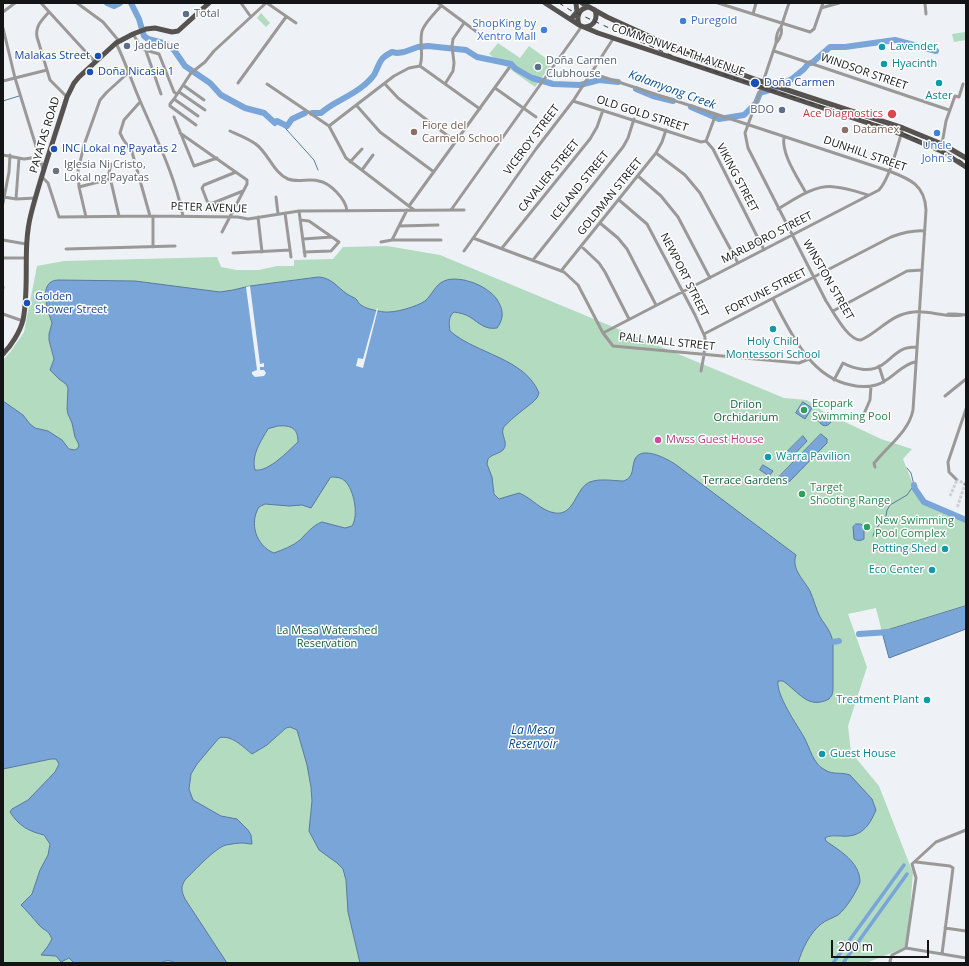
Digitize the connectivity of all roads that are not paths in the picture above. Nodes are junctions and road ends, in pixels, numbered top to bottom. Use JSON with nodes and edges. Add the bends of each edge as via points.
{"nodes":[{"id":1,"x":15,"y":3,"type":"edge"},
{"id":2,"x":41,"y":3,"type":"edge"},
{"id":3,"x":77,"y":3,"type":"edge"},
{"id":4,"x":210,"y":3,"type":"edge"},
{"id":5,"x":241,"y":3,"type":"edge"},
{"id":6,"x":266,"y":3,"type":"edge"},
{"id":7,"x":438,"y":3,"type":"edge"},
{"id":8,"x":545,"y":3,"type":"edge"},
{"id":9,"x":576,"y":3,"type":"edge"},
{"id":10,"x":582,"y":3,"type":"edge"},
{"id":11,"x":595,"y":3,"type":"edge"},
{"id":12,"x":718,"y":3,"type":"edge"},
{"id":13,"x":756,"y":3,"type":"edge"},
{"id":14,"x":789,"y":3,"type":"edge"},
{"id":15,"x":823,"y":3,"type":"edge"},
{"id":16,"x":839,"y":3,"type":"edge"},
{"id":17,"x":926,"y":3,"type":"edge"},
{"id":18,"x":81,"y":5,"type":"edge"},
{"id":19,"x":441,"y":6,"type":"junction"},
{"id":20,"x":821,"y":8,"type":"junction"},
{"id":21,"x":592,"y":9,"type":"junction"},
{"id":22,"x":3,"y":12,"type":"edge"},
{"id":23,"x":50,"y":12,"type":"junction"},
{"id":24,"x":753,"y":14,"type":"junction"},
{"id":25,"x":926,"y":14,"type":"dead end"},
{"id":26,"x":251,"y":17,"type":"junction"},
{"id":27,"x":286,"y":17,"type":"junction"},
{"id":28,"x":571,"y":19,"type":"junction"},
{"id":29,"x":296,"y":23,"type":"dead end"},
{"id":30,"x":464,"y":23,"type":"junction"},
{"id":31,"x":782,"y":25,"type":"junction"},
{"id":32,"x":582,"y":26,"type":"junction"},
{"id":33,"x":3,"y":28,"type":"edge"},
{"id":34,"x":135,"y":33,"type":"junction"},
{"id":35,"x":4,"y":35,"type":"edge"},
{"id":36,"x":485,"y":38,"type":"dead end"},
{"id":37,"x":613,"y":39,"type":"junction"},
{"id":38,"x":118,"y":42,"type":"junction"},
{"id":39,"x":146,"y":51,"type":"junction"},
{"id":40,"x":774,"y":51,"type":"junction"},
{"id":41,"x":95,"y":62,"type":"junction"},
{"id":42,"x":420,"y":66,"type":"junction"},
{"id":43,"x":509,"y":68,"type":"dead end"},
{"id":44,"x":47,"y":70,"type":"junction"},
{"id":45,"x":129,"y":72,"type":"junction"},
{"id":46,"x":591,"y":72,"type":"junction"},
{"id":47,"x":15,"y":78,"type":"junction"},
{"id":48,"x":3,"y":81,"type":"edge"},
{"id":49,"x":238,"y":82,"type":"dead end"},
{"id":50,"x":764,"y":82,"type":"junction"},
{"id":51,"x":267,"y":84,"type":"dead end"},
{"id":52,"x":385,"y":84,"type":"junction"},
{"id":53,"x":445,"y":84,"type":"junction"},
{"id":54,"x":963,"y":84,"type":"dead end"},
{"id":55,"x":183,"y":85,"type":"junction"},
{"id":56,"x":495,"y":88,"type":"junction"},
{"id":57,"x":761,"y":89,"type":"junction"},
{"id":58,"x":178,"y":93,"type":"junction"},
{"id":59,"x":161,"y":94,"type":"dead end"},
{"id":60,"x":67,"y":97,"type":"junction"},
{"id":61,"x":174,"y":99,"type":"junction"},
{"id":62,"x":204,"y":100,"type":"dead end"},
{"id":63,"x":573,"y":100,"type":"junction"},
{"id":64,"x":140,"y":102,"type":"junction"},
{"id":65,"x":357,"y":106,"type":"junction"},
{"id":66,"x":524,"y":108,"type":"junction"},
{"id":67,"x":480,"y":109,"type":"junction"},
{"id":68,"x":205,"y":110,"type":"dead end"},
{"id":69,"x":603,"y":110,"type":"junction"},
{"id":70,"x":949,"y":110,"type":"junction"},
{"id":71,"x":716,"y":114,"type":"junction"},
{"id":72,"x":198,"y":116,"type":"dead end"},
{"id":73,"x":174,"y":117,"type":"dead end"},
{"id":74,"x":536,"y":118,"type":"dead end"},
{"id":75,"x":634,"y":119,"type":"junction"},
{"id":76,"x":196,"y":125,"type":"dead end"},
{"id":77,"x":329,"y":126,"type":"junction"},
{"id":78,"x":749,"y":126,"type":"junction"},
{"id":79,"x":903,"y":128,"type":"junction"},
{"id":80,"x":666,"y":130,"type":"junction"},
{"id":81,"x":230,"y":131,"type":"dead end"},
{"id":82,"x":180,"y":133,"type":"junction"},
{"id":83,"x":901,"y":134,"type":"junction"},
{"id":84,"x":784,"y":136,"type":"junction"},
{"id":85,"x":706,"y":141,"type":"junction"},
{"id":86,"x":456,"y":142,"type":"junction"},
{"id":87,"x":942,"y":144,"type":"junction"},
{"id":88,"x":362,"y":149,"type":"dead end"},
{"id":89,"x":656,"y":153,"type":"junction"},
{"id":90,"x":3,"y":155,"type":"edge"},
{"id":91,"x":373,"y":155,"type":"dead end"},
{"id":92,"x":10,"y":156,"type":"junction"},
{"id":93,"x":39,"y":157,"type":"junction"},
{"id":94,"x":20,"y":158,"type":"junction"},
{"id":95,"x":217,"y":158,"type":"junction"},
{"id":96,"x":966,"y":158,"type":"edge"},
{"id":97,"x":350,"y":162,"type":"junction"},
{"id":98,"x":111,"y":164,"type":"dead end"},
{"id":99,"x":966,"y":167,"type":"edge"},
{"id":100,"x":362,"y":170,"type":"junction"},
{"id":101,"x":889,"y":171,"type":"junction"},
{"id":102,"x":236,"y":172,"type":"junction"},
{"id":103,"x":434,"y":172,"type":"junction"},
{"id":104,"x":43,"y":175,"type":"junction"},
{"id":105,"x":638,"y":176,"type":"junction"},
{"id":106,"x":110,"y":179,"type":"junction"},
{"id":107,"x":79,"y":187,"type":"junction"},
{"id":108,"x":243,"y":191,"type":"junction"},
{"id":109,"x":806,"y":193,"type":"junction"},
{"id":110,"x":4,"y":196,"type":"edge"},
{"id":111,"x":869,"y":196,"type":"junction"},
{"id":112,"x":276,"y":197,"type":"dead end"},
{"id":113,"x":36,"y":198,"type":"junction"},
{"id":114,"x":16,"y":199,"type":"junction"},
{"id":115,"x":619,"y":200,"type":"junction"},
{"id":116,"x":402,"y":201,"type":"junction"},
{"id":117,"x":3,"y":203,"type":"edge"},
{"id":118,"x":211,"y":203,"type":"junction"},
{"id":119,"x":409,"y":206,"type":"junction"},
{"id":120,"x":778,"y":208,"type":"junction"},
{"id":121,"x":401,"y":210,"type":"junction"},
{"id":122,"x":407,"y":210,"type":"junction"},
{"id":123,"x":414,"y":210,"type":"junction"},
{"id":124,"x":451,"y":210,"type":"junction"},
{"id":125,"x":464,"y":210,"type":"dead end"},
{"id":126,"x":299,"y":211,"type":"junction"},
{"id":127,"x":347,"y":211,"type":"junction"},
{"id":128,"x":232,"y":212,"type":"junction"},
{"id":129,"x":278,"y":214,"type":"junction"},
{"id":130,"x":285,"y":214,"type":"junction"},
{"id":131,"x":119,"y":216,"type":"junction"},
{"id":132,"x":152,"y":216,"type":"junction"},
{"id":133,"x":183,"y":216,"type":"junction"},
{"id":134,"x":86,"y":217,"type":"junction"},
{"id":135,"x":229,"y":217,"type":"junction"},
{"id":136,"x":258,"y":217,"type":"junction"},
{"id":137,"x":300,"y":220,"type":"junction"},
{"id":138,"x":600,"y":223,"type":"junction"},
{"id":139,"x":438,"y":224,"type":"dead end"},
{"id":140,"x":399,"y":226,"type":"junction"},
{"id":141,"x":924,"y":231,"type":"junction"},
{"id":142,"x":222,"y":232,"type":"dead end"},
{"id":143,"x":792,"y":235,"type":"junction"},
{"id":144,"x":332,"y":237,"type":"junction"},
{"id":145,"x":473,"y":238,"type":"junction"},
{"id":146,"x":303,"y":239,"type":"junction"},
{"id":147,"x":3,"y":240,"type":"edge"},
{"id":148,"x":392,"y":240,"type":"junction"},
{"id":149,"x":441,"y":240,"type":"dead end"},
{"id":150,"x":381,"y":242,"type":"dead end"},
{"id":151,"x":26,"y":244,"type":"junction"},
{"id":152,"x":175,"y":246,"type":"dead end"},
{"id":153,"x":581,"y":246,"type":"junction"},
{"id":154,"x":153,"y":247,"type":"junction"},
{"id":155,"x":502,"y":248,"type":"junction"},
{"id":156,"x":66,"y":249,"type":"dead end"},
{"id":157,"x":290,"y":250,"type":"junction"},
{"id":158,"x":764,"y":250,"type":"junction"},
{"id":159,"x":464,"y":251,"type":"dead end"},
{"id":160,"x":262,"y":252,"type":"junction"},
{"id":161,"x":304,"y":252,"type":"junction"},
{"id":162,"x":234,"y":253,"type":"dead end"},
{"id":163,"x":305,"y":256,"type":"dead end"},
{"id":164,"x":291,"y":257,"type":"dead end"},
{"id":165,"x":3,"y":258,"type":"edge"},
{"id":166,"x":26,"y":258,"type":"junction"},
{"id":167,"x":533,"y":260,"type":"junction"},
{"id":168,"x":738,"y":263,"type":"junction"},
{"id":169,"x":561,"y":270,"type":"junction"},
{"id":170,"x":922,"y":270,"type":"junction"},
{"id":171,"x":710,"y":278,"type":"junction"},
{"id":172,"x":814,"y":278,"type":"junction"},
{"id":173,"x":683,"y":292,"type":"junction"},
{"id":174,"x":773,"y":299,"type":"junction"},
{"id":175,"x":656,"y":305,"type":"junction"},
{"id":176,"x":833,"y":311,"type":"junction"},
{"id":177,"x":919,"y":312,"type":"junction"},
{"id":178,"x":3,"y":314,"type":"edge"},
{"id":179,"x":964,"y":315,"type":"edge"},
{"id":180,"x":630,"y":319,"type":"junction"},
{"id":181,"x":23,"y":321,"type":"junction"},
{"id":182,"x":603,"y":333,"type":"junction"},
{"id":183,"x":704,"y":334,"type":"junction"},
{"id":184,"x":916,"y":347,"type":"junction"},
{"id":185,"x":3,"y":354,"type":"edge"},
{"id":186,"x":704,"y":355,"type":"junction"},
{"id":187,"x":809,"y":359,"type":"junction"},
{"id":188,"x":915,"y":362,"type":"junction"},
{"id":189,"x":879,"y":366,"type":"junction"},
{"id":190,"x":701,"y":371,"type":"dead end"},
{"id":191,"x":966,"y":378,"type":"edge"},
{"id":192,"x":834,"y":380,"type":"junction"},
{"id":193,"x":884,"y":382,"type":"junction"},
{"id":194,"x":871,"y":386,"type":"junction"},
{"id":195,"x":945,"y":396,"type":"dead end"},
{"id":196,"x":966,"y":409,"type":"edge"},
{"id":197,"x":863,"y":416,"type":"dead end"},
{"id":198,"x":875,"y":467,"type":"dead end"},
{"id":199,"x":956,"y":479,"type":"tunnel mouth"},
{"id":200,"x":966,"y":830,"type":"edge"},
{"id":201,"x":916,"y":862,"type":"junction"},
{"id":202,"x":945,"y":928,"type":"junction"},
{"id":203,"x":966,"y":931,"type":"edge"},
{"id":204,"x":906,"y":948,"type":"junction"},
{"id":205,"x":942,"y":954,"type":"junction"},
{"id":206,"x":966,"y":958,"type":"edge"},
{"id":207,"x":891,"y":963,"type":"edge"}],
"edges":[{"from":1,"to":22,"type":"street"},
{"from":2,"to":23,"type":"street"},
{"from":3,"to":18,"type":"street"},
{"from":4,"to":34,"type":"main road","name":"PAYATAS ROAD","via":[[178,31],[155,28]]},
{"from":5,"to":26,"type":"street"},
{"from":6,"to":26,"type":"street"},
{"from":6,"to":27,"type":"street"},
{"from":7,"to":19,"type":"street"},
{"from":8,"to":28,"type":"main road","name":"COMMONWEALTH AVENUE"},
{"from":9,"to":28,"type":"main road","via":[[577,12]]},
{"from":10,"to":21,"type":"main road","name":"COMMONWEALTH AVENUE"},
{"from":11,"to":21,"type":"street"},
{"from":12,"to":24,"type":"street"},
{"from":13,"to":24,"type":"street"},
{"from":14,"to":31,"type":"street"},
{"from":15,"to":20,"type":"street"},
{"from":16,"to":20,"type":"street"},
{"from":17,"to":25,"type":"street"},
{"from":18,"to":38,"type":"street","via":[[103,22]]},
{"from":19,"to":30,"type":"street"},
{"from":19,"to":42,"type":"street","via":[[423,30]]},
{"from":20,"to":31,"type":"street","via":[[812,32]]},
{"from":21,"to":32,"type":"main road","via":[[596,16],[595,22],[590,26]]},
{"from":21,"to":32,"type":"main road","via":[[581,10],[579,13],[577,19]]},
{"from":21,"to":50,"type":"main road","name":"COMMONWEALTH AVENUE","via":[[699,59]]},
{"from":23,"to":41,"type":"street"},
{"from":23,"to":44,"type":"street","via":[[36,31]]},
{"from":24,"to":31,"type":"street"},
{"from":26,"to":55,"type":"street","via":[[192,72]]},
{"from":27,"to":29,"type":"street"},
{"from":27,"to":49,"type":"street"},
{"from":28,"to":32,"type":"main road","name":"COMMONWEALTH AVENUE"},
{"from":30,"to":36,"type":"street"},
{"from":30,"to":53,"type":"street","via":[[453,39],[453,71]]},
{"from":31,"to":40,"type":"street","via":[[778,29]]},
{"from":32,"to":37,"type":"main road","name":"COMMONWEALTH AVENUE"},
{"from":32,"to":66,"type":"street"},
{"from":33,"to":35,"type":"street"},
{"from":34,"to":38,"type":"main road","name":"PAYATAS ROAD"},
{"from":34,"to":39,"type":"street","via":[[142,49]]},
{"from":35,"to":47,"type":"street"},
{"from":37,"to":46,"type":"street","name":"VICEROY STREET"},
{"from":37,"to":57,"type":"main road","name":"COMMONWEALTH AVENUE"},
{"from":38,"to":41,"type":"main road","name":"PAYATAS ROAD"},
{"from":38,"to":45,"type":"street"},
{"from":39,"to":58,"type":"street","via":[[159,54],[174,92]]},
{"from":39,"to":59,"type":"street"},
{"from":40,"to":50,"type":"street"},
{"from":40,"to":70,"type":"street","name":"WINDSOR STREET"},
{"from":41,"to":60,"type":"main road","name":"PAYATAS ROAD","via":[[74,83]]},
{"from":42,"to":52,"type":"street","via":[[409,68]]},
{"from":42,"to":53,"type":"street"},
{"from":43,"to":56,"type":"street"},
{"from":44,"to":47,"type":"street"},
{"from":44,"to":60,"type":"street","via":[[50,80]]},
{"from":45,"to":64,"type":"street"},
{"from":45,"to":107,"type":"street","via":[[107,92],[97,107],[79,164]]},
{"from":46,"to":63,"type":"street","name":"VICEROY STREET"},
{"from":46,"to":71,"type":"street","name":"DUNHILL STREET"},
{"from":47,"to":48,"type":"street"},
{"from":47,"to":93,"type":"street"},
{"from":50,"to":79,"type":"main road","name":"COMMONWEALTH AVENUE"},
{"from":51,"to":77,"type":"street"},
{"from":52,"to":65,"type":"street"},
{"from":52,"to":86,"type":"street","via":[[398,98]]},
{"from":53,"to":67,"type":"street"},
{"from":54,"to":70,"type":"street"},
{"from":55,"to":58,"type":"street"},
{"from":55,"to":62,"type":"street"},
{"from":56,"to":66,"type":"street"},
{"from":56,"to":67,"type":"street"},
{"from":57,"to":78,"type":"street","name":"WINSTON STREET"},
{"from":57,"to":83,"type":"main road","name":"COMMONWEALTH AVENUE"},
{"from":58,"to":61,"type":"street"},
{"from":58,"to":68,"type":"street"},
{"from":60,"to":104,"type":"main road","name":"PAYATAS ROAD"},
{"from":61,"to":72,"type":"street"},
{"from":61,"to":76,"type":"street","via":[[170,106]]},
{"from":63,"to":69,"type":"street","name":"OLD GOLD STREET"},
{"from":63,"to":145,"type":"street","name":"VICEROY STREET"},
{"from":64,"to":132,"type":"street","via":[[124,120],[120,133],[132,152]]},
{"from":64,"to":133,"type":"street","via":[[177,189]]},
{"from":65,"to":77,"type":"street"},
{"from":65,"to":103,"type":"street","via":[[380,132]]},
{"from":66,"to":74,"type":"street"},
{"from":66,"to":124,"type":"street"},
{"from":67,"to":86,"type":"street"},
{"from":69,"to":75,"type":"street","name":"OLD GOLD STREET"},
{"from":69,"to":155,"type":"street","name":"CAVALIER STREET","via":[[590,139]]},
{"from":70,"to":87,"type":"street"},
{"from":71,"to":78,"type":"street","name":"DUNHILL STREET"},
{"from":71,"to":85,"type":"street","name":"VIKING STREET"},
{"from":73,"to":82,"type":"street"},
{"from":75,"to":80,"type":"street","name":"OLD GOLD STREET"},
{"from":75,"to":167,"type":"street","name":"ICELAND STREET","via":[[623,147]]},
{"from":77,"to":97,"type":"street"},
{"from":78,"to":84,"type":"street","name":"DUNHILL STREET"},
{"from":78,"to":120,"type":"street","name":"WINSTON STREET","via":[[746,138],[748,148]]},
{"from":79,"to":83,"type":"street","name":"MARLBORO STREET"},
{"from":79,"to":87,"type":"main road","name":"COMMONWEALTH AVENUE"},
{"from":80,"to":85,"type":"street","name":"OLD GOLD STREET","via":[[701,142]]},
{"from":80,"to":89,"type":"street","name":"GOLDMAN STREET"},
{"from":81,"to":127,"type":"street","via":[[258,145],[282,175],[294,180],[321,181],[341,196]]},
{"from":82,"to":95,"type":"street"},
{"from":82,"to":95,"type":"street","via":[[194,166]]},
{"from":83,"to":99,"type":"main road","name":"COMMONWEALTH AVENUE","via":[[941,151]]},
{"from":83,"to":101,"type":"street","name":"MARLBORO STREET"},
{"from":84,"to":101,"type":"street","name":"DUNHILL STREET"},
{"from":84,"to":109,"type":"street","via":[[785,152]]},
{"from":85,"to":158,"type":"street","name":"VIKING STREET","via":[[713,149]]},
{"from":86,"to":103,"type":"street"},
{"from":87,"to":96,"type":"main road","name":"COMMONWEALTH AVENUE"},
{"from":88,"to":97,"type":"street"},
{"from":89,"to":105,"type":"street","name":"GOLDMAN STREET"},
{"from":89,"to":168,"type":"street","via":[[685,175],[700,193]]},
{"from":90,"to":92,"type":"street"},
{"from":91,"to":100,"type":"street"},
{"from":92,"to":94,"type":"street"},
{"from":92,"to":110,"type":"street"},
{"from":93,"to":94,"type":"street"},
{"from":93,"to":104,"type":"street"},
{"from":94,"to":114,"type":"street"},
{"from":95,"to":102,"type":"street"},
{"from":97,"to":100,"type":"street"},
{"from":98,"to":106,"type":"street"},
{"from":100,"to":116,"type":"street"},
{"from":101,"to":111,"type":"street","name":"MARLBORO STREET","via":[[882,187]]},
{"from":101,"to":141,"type":"street","name":"DUNHILL STREET","via":[[907,178],[921,191],[925,203]]},
{"from":102,"to":108,"type":"street","via":[[247,180]]},
{"from":102,"to":118,"type":"street","via":[[203,186],[207,201]]},
{"from":103,"to":119,"type":"street"},
{"from":104,"to":113,"type":"main road","name":"PAYATAS ROAD"},
{"from":104,"to":134,"type":"street","name":"PETER AVENUE","via":[[48,182],[58,217]]},
{"from":105,"to":115,"type":"street","name":"GOLDMAN STREET"},
{"from":105,"to":171,"type":"street","via":[[661,196],[674,212]]},
{"from":106,"to":107,"type":"street"},
{"from":106,"to":131,"type":"street"},
{"from":107,"to":134,"type":"street"},
{"from":108,"to":118,"type":"street"},
{"from":108,"to":128,"type":"street"},
{"from":109,"to":111,"type":"street","via":[[834,186]]},
{"from":109,"to":120,"type":"street"},
{"from":110,"to":114,"type":"street"},
{"from":110,"to":117,"type":"street"},
{"from":111,"to":143,"type":"street","name":"MARLBORO STREET"},
{"from":112,"to":129,"type":"street"},
{"from":113,"to":114,"type":"street"},
{"from":113,"to":151,"type":"main road","name":"PAYATAS ROAD"},
{"from":115,"to":138,"type":"street","name":"GOLDMAN STREET"},
{"from":115,"to":173,"type":"street","name":"NEWPORT STREET","via":[[647,224]]},
{"from":116,"to":119,"type":"street"},
{"from":116,"to":121,"type":"street","via":[[405,206]]},
{"from":118,"to":128,"type":"street","via":[[230,206]]},
{"from":119,"to":123,"type":"street"},
{"from":120,"to":143,"type":"street","name":"WINSTON STREET"},
{"from":121,"to":122,"type":"street","name":"PETER AVENUE"},
{"from":121,"to":127,"type":"street","name":"PETER AVENUE"},
{"from":122,"to":123,"type":"street","name":"PETER AVENUE"},
{"from":122,"to":140,"type":"street"},
{"from":123,"to":124,"type":"street","name":"PETER AVENUE"},
{"from":124,"to":125,"type":"street","name":"PETER AVENUE"},
{"from":126,"to":127,"type":"street","name":"PETER AVENUE"},
{"from":126,"to":130,"type":"street","name":"PETER AVENUE"},
{"from":126,"to":137,"type":"street"},
{"from":128,"to":135,"type":"street"},
{"from":129,"to":130,"type":"street","name":"PETER AVENUE"},
{"from":129,"to":136,"type":"street","name":"PETER AVENUE"},
{"from":130,"to":157,"type":"street"},
{"from":131,"to":132,"type":"street","name":"PETER AVENUE"},
{"from":131,"to":134,"type":"street","name":"PETER AVENUE"},
{"from":132,"to":133,"type":"street","name":"PETER AVENUE"},
{"from":132,"to":154,"type":"street"},
{"from":133,"to":135,"type":"street","name":"PETER AVENUE"},
{"from":135,"to":136,"type":"street","name":"PETER AVENUE"},
{"from":135,"to":142,"type":"street"},
{"from":136,"to":160,"type":"street"},
{"from":137,"to":144,"type":"street","via":[[309,221]]},
{"from":137,"to":146,"type":"street"},
{"from":138,"to":153,"type":"street","name":"GOLDMAN STREET"},
{"from":138,"to":175,"type":"street","via":[[627,249]]},
{"from":139,"to":140,"type":"street"},
{"from":140,"to":148,"type":"street"},
{"from":141,"to":170,"type":"street","name":"DUNHILL STREET"},
{"from":141,"to":172,"type":"street","name":"FORTUNE STREET","via":[[901,233],[891,237]]},
{"from":143,"to":158,"type":"street","name":"MARLBORO STREET"},
{"from":143,"to":172,"type":"street","name":"WINSTON STREET"},
{"from":144,"to":146,"type":"street"},
{"from":144,"to":161,"type":"street","via":[[339,242],[331,251]]},
{"from":145,"to":155,"type":"street","name":"PALL MALL STREET"},
{"from":145,"to":159,"type":"street","name":"VICEROY STREET"},
{"from":146,"to":161,"type":"street"},
{"from":147,"to":151,"type":"street"},
{"from":148,"to":149,"type":"street"},
{"from":148,"to":150,"type":"street"},
{"from":151,"to":166,"type":"main road","name":"PAYATAS ROAD"},
{"from":152,"to":154,"type":"street"},
{"from":153,"to":169,"type":"street","name":"GOLDMAN STREET"},
{"from":153,"to":180,"type":"street","via":[[605,272]]},
{"from":154,"to":156,"type":"street"},
{"from":155,"to":167,"type":"street","name":"PALL MALL STREET"},
{"from":157,"to":160,"type":"street"},
{"from":157,"to":164,"type":"street"},
{"from":158,"to":168,"type":"street","name":"MARLBORO STREET"},
{"from":160,"to":162,"type":"street"},
{"from":161,"to":163,"type":"street"},
{"from":165,"to":166,"type":"street"},
{"from":166,"to":181,"type":"main road","name":"PAYATAS ROAD"},
{"from":167,"to":169,"type":"street","name":"PALL MALL STREET"},
{"from":168,"to":171,"type":"street","name":"MARLBORO STREET"},
{"from":169,"to":182,"type":"street","name":"PALL MALL STREET","via":[[578,285]]},
{"from":170,"to":176,"type":"street","via":[[908,271]]},
{"from":170,"to":177,"type":"street","name":"DUNHILL STREET"},
{"from":171,"to":173,"type":"street","name":"MARLBORO STREET"},
{"from":172,"to":174,"type":"street","name":"FORTUNE STREET"},
{"from":172,"to":176,"type":"street","name":"WINSTON STREET"},
{"from":173,"to":175,"type":"street","name":"MARLBORO STREET"},
{"from":173,"to":183,"type":"street","name":"NEWPORT STREET"},
{"from":174,"to":183,"type":"street","name":"FORTUNE STREET"},
{"from":174,"to":187,"type":"street"},
{"from":175,"to":180,"type":"street","name":"MARLBORO STREET"},
{"from":176,"to":177,"type":"street","name":"WINSTON STREET","via":[[858,340],[892,318],[907,312]]},
{"from":177,"to":179,"type":"street","name":"WINSTON STREET"},
{"from":177,"to":184,"type":"street","name":"DUNHILL STREET"},
{"from":178,"to":181,"type":"street"},
{"from":180,"to":182,"type":"street","name":"MARLBORO STREET"},
{"from":181,"to":185,"type":"main road","name":"PAYATAS ROAD"},
{"from":182,"to":186,"type":"street","name":"PALL MALL STREET","via":[[613,346]]},
{"from":183,"to":186,"type":"street","name":"NEWPORT STREET"},
{"from":184,"to":188,"type":"street","name":"DUNHILL STREET"},
{"from":184,"to":189,"type":"street","via":[[899,350]]},
{"from":186,"to":187,"type":"street","name":"PALL MALL STREET","via":[[799,363]]},
{"from":186,"to":190,"type":"street","name":"NEWPORT STREET"},
{"from":187,"to":192,"type":"street"},
{"from":188,"to":193,"type":"street","via":[[902,368]]},
{"from":188,"to":198,"type":"street","name":"DUNHILL STREET","via":[[911,417],[900,434],[874,463]]},
{"from":189,"to":192,"type":"street","via":[[858,369],[843,363]]},
{"from":189,"to":193,"type":"street"},
{"from":191,"to":195,"type":"street"},
{"from":192,"to":194,"type":"street","via":[[854,386]]},
{"from":193,"to":194,"type":"street"},
{"from":194,"to":197,"type":"street","via":[[870,400]]},
{"from":196,"to":199,"type":"street","via":[[948,462],[949,472]]},
{"from":200,"to":201,"type":"street","via":[[934,844]]},
{"from":201,"to":202,"type":"street","via":[[953,868]]},
{"from":201,"to":204,"type":"street","via":[[912,864],[916,878]]},
{"from":202,"to":203,"type":"street"},
{"from":202,"to":205,"type":"street"},
{"from":204,"to":205,"type":"street"},
{"from":204,"to":207,"type":"street","via":[[892,955]]},
{"from":205,"to":206,"type":"street"}]}
